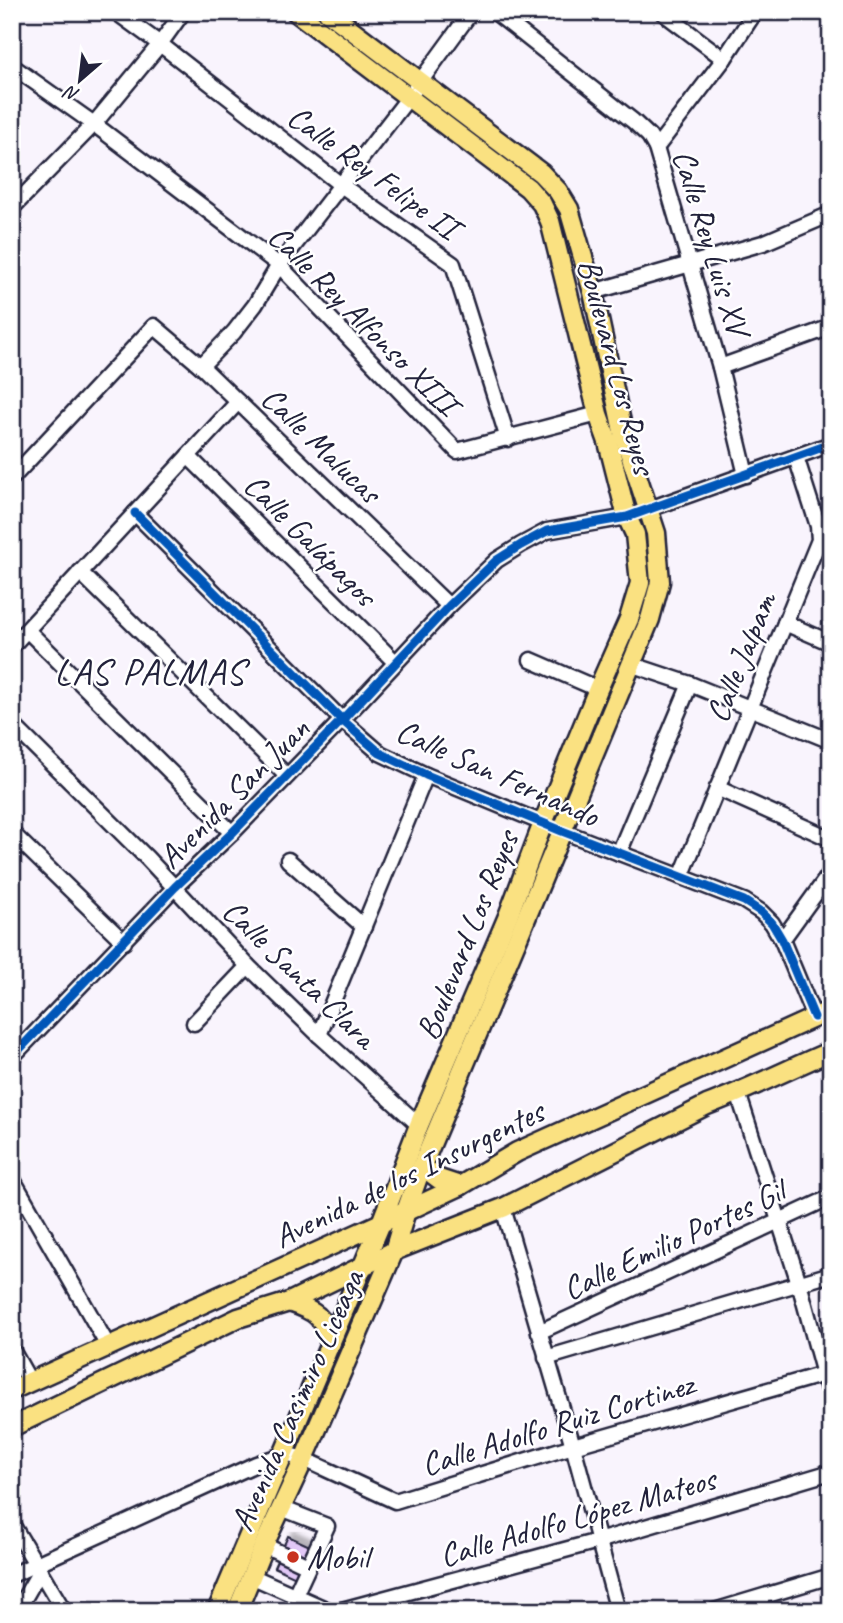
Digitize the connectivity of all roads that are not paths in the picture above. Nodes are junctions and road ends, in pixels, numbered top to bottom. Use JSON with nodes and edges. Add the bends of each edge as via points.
{"nodes":[{"id":1,"x":116,"y":12,"type":"edge"},
{"id":2,"x":183,"y":12,"type":"edge"},
{"id":3,"x":296,"y":12,"type":"edge"},
{"id":4,"x":328,"y":12,"type":"edge"},
{"id":5,"x":471,"y":12,"type":"edge"},
{"id":6,"x":495,"y":12,"type":"edge"},
{"id":7,"x":662,"y":12,"type":"edge"},
{"id":8,"x":755,"y":12,"type":"edge"},
{"id":9,"x":160,"y":44,"type":"junction"},
{"id":10,"x":724,"y":59,"type":"junction"},
{"id":11,"x":12,"y":66,"type":"edge"},
{"id":12,"x":419,"y":81,"type":"junction"},
{"id":13,"x":409,"y":97,"type":"junction"},
{"id":14,"x":94,"y":124,"type":"junction"},
{"id":15,"x":656,"y":148,"type":"junction"},
{"id":16,"x":341,"y":185,"type":"junction"},
{"id":17,"x":12,"y":208,"type":"edge"},
{"id":18,"x":831,"y":214,"type":"edge"},
{"id":19,"x":689,"y":264,"type":"junction"},
{"id":20,"x":279,"y":265,"type":"junction"},
{"id":21,"x":593,"y":292,"type":"junction"},
{"id":22,"x":831,"y":327,"type":"edge"},
{"id":23,"x":201,"y":366,"type":"junction"},
{"id":24,"x":720,"y":367,"type":"junction"},
{"id":25,"x":238,"y":402,"type":"junction"},
{"id":26,"x":597,"y":415,"type":"junction"},
{"id":27,"x":508,"y":439,"type":"junction"},
{"id":28,"x":831,"y":444,"type":"edge"},
{"id":29,"x":188,"y":456,"type":"junction"},
{"id":30,"x":796,"y":457,"type":"junction"},
{"id":31,"x":746,"y":475,"type":"junction"},
{"id":32,"x":12,"y":478,"type":"edge"},
{"id":33,"x":648,"y":510,"type":"junction"},
{"id":34,"x":135,"y":513,"type":"junction"},
{"id":35,"x":627,"y":517,"type":"junction"},
{"id":36,"x":825,"y":543,"type":"edge"},
{"id":37,"x":80,"y":572,"type":"junction"},
{"id":38,"x":449,"y":606,"type":"junction"},
{"id":39,"x":785,"y":623,"type":"junction"},
{"id":40,"x":27,"y":630,"type":"junction"},
{"id":41,"x":831,"y":643,"type":"edge"},
{"id":42,"x":12,"y":646,"type":"edge"},
{"id":43,"x":531,"y":660,"type":"dead end"},
{"id":44,"x":395,"y":662,"type":"junction"},
{"id":45,"x":630,"y":664,"type":"junction"},
{"id":46,"x":690,"y":684,"type":"junction"},
{"id":47,"x":598,"y":689,"type":"junction"},
{"id":48,"x":750,"y":708,"type":"junction"},
{"id":49,"x":342,"y":720,"type":"junction"},
{"id":50,"x":12,"y":724,"type":"edge"},
{"id":51,"x":831,"y":741,"type":"edge"},
{"id":52,"x":426,"y":775,"type":"junction"},
{"id":53,"x":287,"y":776,"type":"junction"},
{"id":54,"x":717,"y":789,"type":"junction"},
{"id":55,"x":543,"y":823,"type":"junction"},
{"id":56,"x":562,"y":831,"type":"junction"},
{"id":57,"x":12,"y":833,"type":"edge"},
{"id":58,"x":232,"y":833,"type":"junction"},
{"id":59,"x":831,"y":839,"type":"edge"},
{"id":60,"x":620,"y":853,"type":"junction"},
{"id":61,"x":288,"y":860,"type":"dead end"},
{"id":62,"x":831,"y":872,"type":"edge"},
{"id":63,"x":681,"y":877,"type":"junction"},
{"id":64,"x":175,"y":887,"type":"junction"},
{"id":65,"x":364,"y":927,"type":"junction"},
{"id":66,"x":782,"y":940,"type":"junction"},
{"id":67,"x":124,"y":942,"type":"junction"},
{"id":68,"x":248,"y":966,"type":"junction"},
{"id":69,"x":822,"y":1014,"type":"edge"},
{"id":70,"x":194,"y":1023,"type":"dead end"},
{"id":71,"x":468,"y":1034,"type":"junction"},
{"id":72,"x":319,"y":1035,"type":"junction"},
{"id":73,"x":831,"y":1051,"type":"edge"},
{"id":74,"x":12,"y":1057,"type":"edge"},
{"id":75,"x":738,"y":1093,"type":"junction"},
{"id":76,"x":419,"y":1125,"type":"junction"},
{"id":77,"x":422,"y":1166,"type":"junction"},
{"id":78,"x":12,"y":1178,"type":"edge"},
{"id":79,"x":460,"y":1186,"type":"junction"},
{"id":80,"x":831,"y":1197,"type":"edge"},
{"id":81,"x":503,"y":1208,"type":"junction"},
{"id":82,"x":406,"y":1211,"type":"junction"},
{"id":83,"x":780,"y":1220,"type":"junction"},
{"id":84,"x":381,"y":1223,"type":"junction"},
{"id":85,"x":394,"y":1251,"type":"junction"},
{"id":86,"x":363,"y":1267,"type":"junction"},
{"id":87,"x":831,"y":1274,"type":"edge"},
{"id":88,"x":799,"y":1283,"type":"junction"},
{"id":89,"x":289,"y":1302,"type":"junction"},
{"id":90,"x":539,"y":1332,"type":"junction"},
{"id":91,"x":331,"y":1343,"type":"junction"},
{"id":92,"x":108,"y":1346,"type":"junction"},
{"id":93,"x":12,"y":1350,"type":"edge"},
{"id":94,"x":546,"y":1358,"type":"junction"},
{"id":95,"x":827,"y":1373,"type":"edge"},
{"id":96,"x":30,"y":1382,"type":"junction"},
{"id":97,"x":12,"y":1390,"type":"edge"},
{"id":98,"x":831,"y":1400,"type":"edge"},
{"id":99,"x":12,"y":1427,"type":"edge"},
{"id":100,"x":573,"y":1446,"type":"junction"},
{"id":101,"x":285,"y":1454,"type":"junction"},
{"id":102,"x":304,"y":1458,"type":"junction"},
{"id":103,"x":831,"y":1472,"type":"edge"},
{"id":104,"x":281,"y":1507,"type":"junction"},
{"id":105,"x":12,"y":1524,"type":"edge"},
{"id":106,"x":598,"y":1541,"type":"junction"},
{"id":107,"x":264,"y":1545,"type":"junction"},
{"id":108,"x":308,"y":1566,"type":"junction"},
{"id":109,"x":38,"y":1568,"type":"junction"},
{"id":110,"x":12,"y":1575,"type":"edge"},
{"id":111,"x":251,"y":1576,"type":"junction"},
{"id":112,"x":831,"y":1576,"type":"edge"},
{"id":113,"x":295,"y":1595,"type":"junction"},
{"id":114,"x":17,"y":1611,"type":"edge"},
{"id":115,"x":64,"y":1611,"type":"edge"},
{"id":116,"x":217,"y":1611,"type":"edge"},
{"id":117,"x":237,"y":1611,"type":"edge"},
{"id":118,"x":330,"y":1611,"type":"edge"},
{"id":119,"x":338,"y":1611,"type":"edge"},
{"id":120,"x":618,"y":1611,"type":"edge"},
{"id":121,"x":714,"y":1611,"type":"edge"}],
"edges":[{"from":1,"to":9,"type":"street","name":"Calle Rey Felipe II"},
{"from":2,"to":9,"type":"street"},
{"from":3,"to":13,"type":"main road","name":"Boulevard Los Reyes"},
{"from":4,"to":12,"type":"main road","name":"Boulevard Los Reyes"},
{"from":5,"to":12,"type":"street"},
{"from":6,"to":15,"type":"street","name":"Calle Rey Luis XV","via":[[633,121]]},
{"from":7,"to":10,"type":"street"},
{"from":8,"to":10,"type":"street"},
{"from":9,"to":14,"type":"street"},
{"from":9,"to":16,"type":"street","name":"Calle Rey Felipe II"},
{"from":10,"to":15,"type":"street"},
{"from":11,"to":14,"type":"street","name":"Calle Rey Alfonso XIII"},
{"from":12,"to":13,"type":"street"},
{"from":12,"to":21,"type":"main road","name":"Boulevard Los Reyes","via":[[541,173],[558,191],[569,209]]},
{"from":13,"to":16,"type":"street"},
{"from":13,"to":26,"type":"main road","name":"Boulevard Los Reyes","via":[[528,188],[542,204]]},
{"from":14,"to":17,"type":"street"},
{"from":14,"to":20,"type":"street","name":"Calle Rey Alfonso XIII"},
{"from":15,"to":19,"type":"street","name":"Calle Rey Luis XV"},
{"from":16,"to":20,"type":"street"},
{"from":16,"to":27,"type":"street","name":"Calle Rey Felipe II","via":[[453,264]]},
{"from":18,"to":19,"type":"street","via":[[763,243]]},
{"from":19,"to":21,"type":"street"},
{"from":19,"to":24,"type":"street","name":"Calle Rey Luis XV"},
{"from":20,"to":23,"type":"street","via":[[234,332]]},
{"from":20,"to":27,"type":"street","name":"Calle Rey Alfonso XIII","via":[[457,451]]},
{"from":21,"to":33,"type":"main road","name":"Boulevard Los Reyes","via":[[624,436]]},
{"from":22,"to":24,"type":"street"},
{"from":23,"to":25,"type":"street","name":"Calle Malucas"},
{"from":23,"to":32,"type":"street","name":"Calle Malucas","via":[[154,326]]},
{"from":24,"to":31,"type":"street","name":"Calle Rey Luis XV"},
{"from":25,"to":29,"type":"street"},
{"from":25,"to":38,"type":"street","name":"Calle Malucas"},
{"from":26,"to":27,"type":"street","name":"Calle Rey Alfonso XIII"},
{"from":26,"to":35,"type":"main road","name":"Boulevard Los Reyes"},
{"from":28,"to":30,"type":"street","name":"Avenida San Juan"},
{"from":29,"to":34,"type":"street"},
{"from":29,"to":44,"type":"street","name":"Calle Galápagos"},
{"from":30,"to":31,"type":"street","name":"Avenida San Juan"},
{"from":30,"to":36,"type":"street","name":"Calle Jalpam"},
{"from":31,"to":33,"type":"street","name":"Avenida San Juan"},
{"from":33,"to":35,"type":"street","name":"Avenida San Juan"},
{"from":33,"to":45,"type":"main road","name":"Boulevard Los Reyes","via":[[656,533],[660,582]]},
{"from":34,"to":37,"type":"street"},
{"from":34,"to":49,"type":"street","name":"Calle San Fernando"},
{"from":35,"to":38,"type":"street","name":"Avenida San Juan","via":[[547,531],[497,560]]},
{"from":35,"to":47,"type":"main road","name":"Boulevard Los Reyes","via":[[635,534],[640,583]]},
{"from":36,"to":39,"type":"street","name":"Calle Jalpam"},
{"from":37,"to":40,"type":"street"},
{"from":37,"to":53,"type":"street"},
{"from":38,"to":44,"type":"street","name":"Avenida San Juan"},
{"from":39,"to":41,"type":"street"},
{"from":39,"to":48,"type":"street","name":"Calle Jalpam"},
{"from":40,"to":42,"type":"street"},
{"from":40,"to":58,"type":"street"},
{"from":43,"to":47,"type":"street"},
{"from":44,"to":49,"type":"street","name":"Avenida San Juan"},
{"from":45,"to":46,"type":"street"},
{"from":45,"to":56,"type":"main road","name":"Boulevard Los Reyes"},
{"from":46,"to":48,"type":"street"},
{"from":46,"to":60,"type":"street"},
{"from":47,"to":55,"type":"main road","name":"Boulevard Los Reyes"},
{"from":48,"to":51,"type":"street"},
{"from":48,"to":54,"type":"street","name":"Calle Jalpam"},
{"from":49,"to":52,"type":"street","name":"Calle San Fernando","via":[[380,753]]},
{"from":49,"to":53,"type":"street","name":"Avenida San Juan"},
{"from":50,"to":64,"type":"street","name":"Calle Santa Clara"},
{"from":52,"to":55,"type":"street","name":"Calle San Fernando"},
{"from":52,"to":65,"type":"street"},
{"from":53,"to":58,"type":"street","name":"Avenida San Juan"},
{"from":54,"to":59,"type":"street"},
{"from":54,"to":63,"type":"street","name":"Calle Jalpam"},
{"from":55,"to":56,"type":"street","name":"Calle San Fernando"},
{"from":55,"to":71,"type":"main road","name":"Boulevard Los Reyes"},
{"from":56,"to":60,"type":"street","name":"Calle San Fernando"},
{"from":56,"to":71,"type":"main road","name":"Boulevard Los Reyes"},
{"from":57,"to":67,"type":"street"},
{"from":58,"to":64,"type":"street","name":"Avenida San Juan"},
{"from":60,"to":63,"type":"street","name":"Calle San Fernando"},
{"from":61,"to":65,"type":"street"},
{"from":62,"to":66,"type":"street"},
{"from":63,"to":66,"type":"street","name":"Calle San Fernando","via":[[744,901],[772,923]]},
{"from":64,"to":67,"type":"street","name":"Avenida San Juan"},
{"from":64,"to":68,"type":"street","name":"Calle Santa Clara"},
{"from":65,"to":72,"type":"street"},
{"from":66,"to":69,"type":"street","name":"Calle San Fernando"},
{"from":67,"to":74,"type":"street","name":"Avenida San Juan"},
{"from":68,"to":70,"type":"street"},
{"from":68,"to":72,"type":"street","name":"Calle Santa Clara"},
{"from":69,"to":79,"type":"main road","name":"Avenida de los Insurgentes","via":[[517,1152]]},
{"from":71,"to":76,"type":"main road","name":"Boulevard Los Reyes"},
{"from":71,"to":77,"type":"main road","name":"Boulevard Los Reyes"},
{"from":72,"to":76,"type":"street","name":"Calle Santa Clara"},
{"from":73,"to":75,"type":"main road","name":"Avenida de los Insurgentes"},
{"from":75,"to":81,"type":"main road","name":"Avenida de los Insurgentes"},
{"from":75,"to":83,"type":"street"},
{"from":76,"to":84,"type":"main road","name":"Boulevard Los Reyes"},
{"from":77,"to":79,"type":"main road","via":[[439,1179]]},
{"from":77,"to":82,"type":"main road","name":"Boulevard Los Reyes"},
{"from":78,"to":92,"type":"street"},
{"from":79,"to":82,"type":"main road","name":"Avenida de los Insurgentes"},
{"from":80,"to":83,"type":"street","name":"Calle Emilio Portes Gil"},
{"from":81,"to":85,"type":"main road","name":"Avenida de los Insurgentes"},
{"from":81,"to":90,"type":"street"},
{"from":82,"to":84,"type":"main road","name":"Avenida de los Insurgentes"},
{"from":82,"to":85,"type":"main road","name":"Avenida Casimiro Liceaga"},
{"from":83,"to":88,"type":"street"},
{"from":83,"to":90,"type":"street","name":"Calle Emilio Portes Gil"},
{"from":84,"to":86,"type":"main road","name":"Avenida Casimiro Liceaga"},
{"from":84,"to":92,"type":"main road","name":"Avenida de los Insurgentes"},
{"from":85,"to":86,"type":"main road","name":"Avenida de los Insurgentes"},
{"from":85,"to":102,"type":"main road","name":"Avenida Casimiro Liceaga"},
{"from":86,"to":89,"type":"main road","name":"Avenida de los Insurgentes"},
{"from":86,"to":91,"type":"main road","name":"Avenida Casimiro Liceaga"},
{"from":87,"to":88,"type":"street"},
{"from":88,"to":94,"type":"street"},
{"from":88,"to":95,"type":"street"},
{"from":89,"to":91,"type":"main road","via":[[317,1314]]},
{"from":89,"to":99,"type":"main road","name":"Avenida de los Insurgentes","via":[[238,1318]]},
{"from":90,"to":94,"type":"street"},
{"from":91,"to":101,"type":"main road","name":"Avenida Casimiro Liceaga"},
{"from":92,"to":96,"type":"main road","name":"Avenida de los Insurgentes"},
{"from":93,"to":96,"type":"street"},
{"from":94,"to":100,"type":"street"},
{"from":95,"to":98,"type":"street"},
{"from":95,"to":100,"type":"street","name":"Calle Adolfo Ruiz Cortinez"},
{"from":96,"to":97,"type":"main road","name":"Avenida de los Insurgentes"},
{"from":100,"to":102,"type":"street","name":"Calle Adolfo Ruiz Cortinez","via":[[395,1501]]},
{"from":100,"to":106,"type":"street"},
{"from":101,"to":102,"type":"street","name":"Calle Adolfo Ruiz Cortinez"},
{"from":101,"to":109,"type":"street"},
{"from":101,"to":116,"type":"main road","name":"Avenida Casimiro Liceaga"},
{"from":102,"to":104,"type":"main road","name":"Avenida Casimiro Liceaga"},
{"from":103,"to":106,"type":"street","name":"Calle Adolfo López Mateos"},
{"from":104,"to":107,"type":"main road","name":"Avenida Casimiro Liceaga"},
{"from":104,"to":108,"type":"street","via":[[327,1526]]},
{"from":105,"to":109,"type":"street"},
{"from":106,"to":119,"type":"street","name":"Calle Adolfo López Mateos"},
{"from":106,"to":120,"type":"street"},
{"from":107,"to":108,"type":"street"},
{"from":107,"to":111,"type":"main road","name":"Avenida Casimiro Liceaga"},
{"from":108,"to":113,"type":"street"},
{"from":109,"to":110,"type":"street"},
{"from":109,"to":114,"type":"street"},
{"from":109,"to":115,"type":"street"},
{"from":111,"to":113,"type":"street"},
{"from":111,"to":117,"type":"main road","name":"Avenida Casimiro Liceaga"},
{"from":112,"to":121,"type":"street"},
{"from":113,"to":118,"type":"street"}]}
